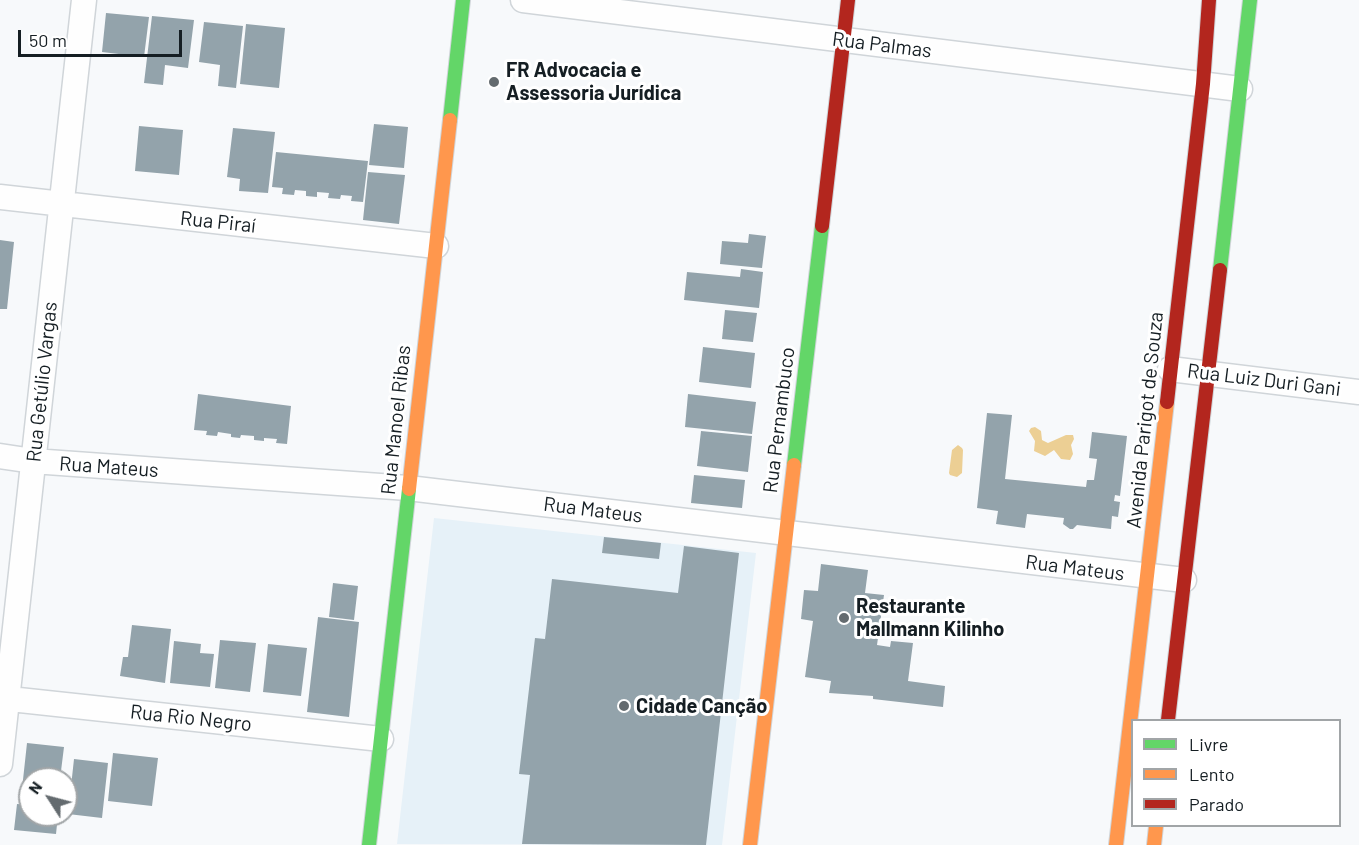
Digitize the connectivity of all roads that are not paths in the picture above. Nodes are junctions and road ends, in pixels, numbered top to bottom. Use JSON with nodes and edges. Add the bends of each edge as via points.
{"nodes":[{"id":1,"x":84,"y":0,"type":"edge"},
{"id":2,"x":463,"y":0,"type":"edge"},
{"id":3,"x":523,"y":0,"type":"edge"},
{"id":4,"x":848,"y":0,"type":"edge"},
{"id":5,"x":1209,"y":0,"type":"edge"},
{"id":6,"x":1250,"y":0,"type":"edge"},
{"id":7,"x":843,"y":40,"type":"junction"},
{"id":8,"x":1203,"y":84,"type":"junction"},
{"id":9,"x":1240,"y":89,"type":"junction"},
{"id":10,"x":0,"y":197,"type":"edge"},
{"id":11,"x":61,"y":204,"type":"junction"},
{"id":12,"x":435,"y":246,"type":"junction"},
{"id":13,"x":1170,"y":369,"type":"junction"},
{"id":14,"x":1209,"y":373,"type":"junction"},
{"id":15,"x":1359,"y":392,"type":"edge"},
{"id":16,"x":0,"y":456,"type":"edge"},
{"id":17,"x":33,"y":461,"type":"junction"},
{"id":18,"x":408,"y":488,"type":"junction"},
{"id":19,"x":785,"y":533,"type":"junction"},
{"id":20,"x":1147,"y":577,"type":"junction"},
{"id":21,"x":1184,"y":580,"type":"junction"},
{"id":22,"x":4,"y":698,"type":"edge"},
{"id":23,"x":1168,"y":719,"type":"edge"},
{"id":24,"x":381,"y":739,"type":"junction"},
{"id":25,"x":0,"y":764,"type":"edge"},
{"id":26,"x":1156,"y":827,"type":"edge"},
{"id":27,"x":369,"y":845,"type":"edge"},
{"id":28,"x":750,"y":845,"type":"edge"},
{"id":29,"x":1116,"y":845,"type":"edge"},
{"id":30,"x":1154,"y":845,"type":"edge"}],
"edges":[{"from":1,"to":11,"type":"street","name":"Rua Getúlio Vargas"},
{"from":2,"to":12,"type":"street","name":"Rua Manoel Ribas"},
{"from":3,"to":7,"type":"street","name":"Rua Palmas"},
{"from":4,"to":7,"type":"street","name":"Rua Pernambuco"},
{"from":5,"to":8,"type":"street","name":"Avenida Parigot de Souza"},
{"from":6,"to":9,"type":"street"},
{"from":7,"to":8,"type":"street","name":"Rua Palmas"},
{"from":7,"to":19,"type":"street","name":"Rua Pernambuco"},
{"from":8,"to":9,"type":"street","name":"Rua Palmas"},
{"from":8,"to":13,"type":"street","name":"Avenida Parigot de Souza"},
{"from":9,"to":14,"type":"street"},
{"from":10,"to":11,"type":"street","name":"Rua Piraí"},
{"from":11,"to":12,"type":"street","name":"Rua Piraí"},
{"from":11,"to":17,"type":"street","name":"Rua Getúlio Vargas"},
{"from":12,"to":18,"type":"street","name":"Rua Manoel Ribas"},
{"from":13,"to":14,"type":"street","name":"Rua Luiz Duri Gani"},
{"from":13,"to":20,"type":"street","name":"Avenida Parigot de Souza"},
{"from":14,"to":15,"type":"street","name":"Rua Luiz Duri Gani"},
{"from":14,"to":21,"type":"street"},
{"from":16,"to":17,"type":"street","name":"Rua Mateus"},
{"from":17,"to":18,"type":"street","name":"Rua Mateus"},
{"from":17,"to":22,"type":"street","name":"Rua Getúlio Vargas"},
{"from":18,"to":19,"type":"street","name":"Rua Mateus"},
{"from":18,"to":24,"type":"street","name":"Rua Manoel Ribas"},
{"from":19,"to":20,"type":"street","name":"Rua Mateus"},
{"from":19,"to":28,"type":"street","name":"Rua Pernambuco"},
{"from":20,"to":21,"type":"street","name":"Rua Mateus"},
{"from":20,"to":29,"type":"street","name":"Avenida Parigot de Souza"},
{"from":21,"to":23,"type":"street"},
{"from":22,"to":24,"type":"street","name":"Rua Rio Negro"},
{"from":22,"to":25,"type":"street","name":"Rua Getúlio Vargas"},
{"from":24,"to":27,"type":"street","name":"Rua Manoel Ribas"},
{"from":26,"to":30,"type":"street"}]}
